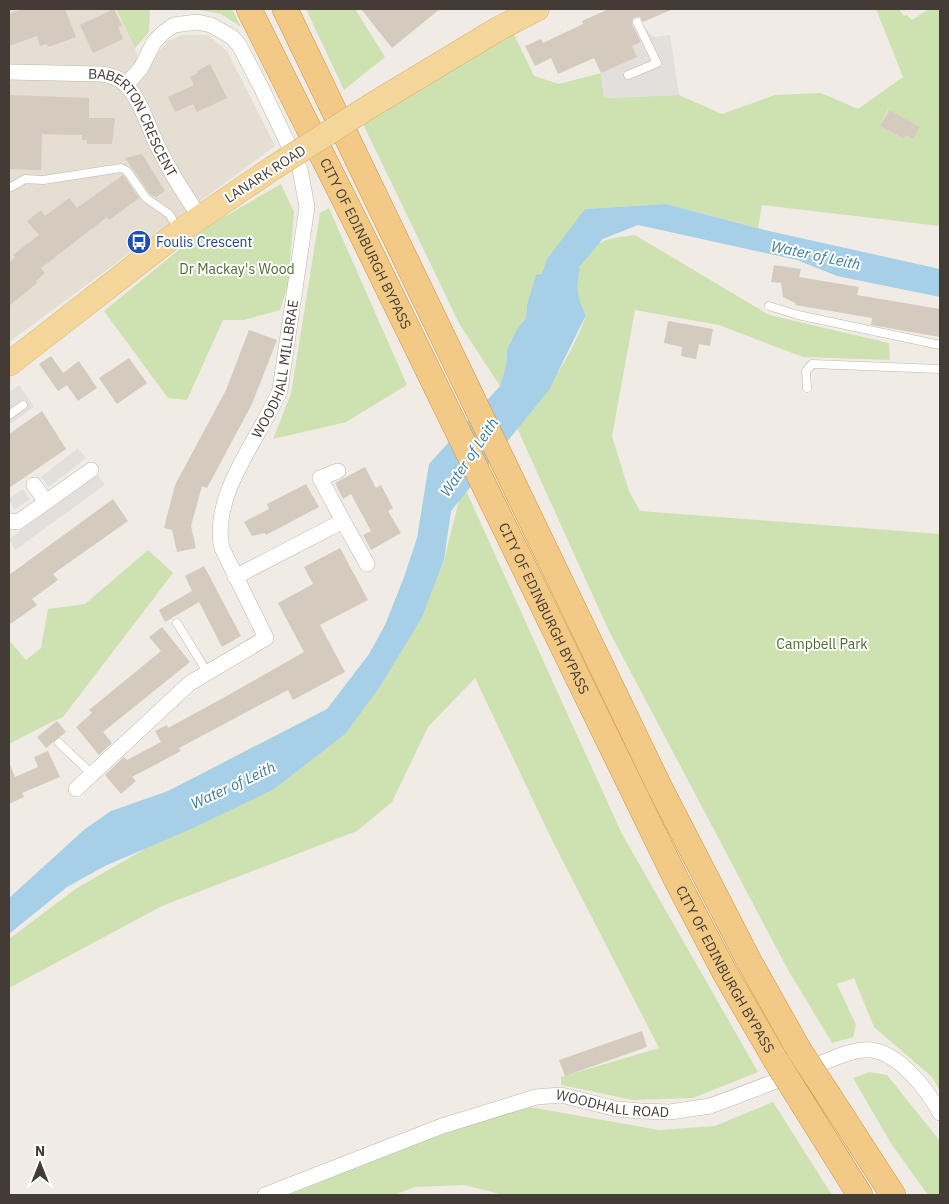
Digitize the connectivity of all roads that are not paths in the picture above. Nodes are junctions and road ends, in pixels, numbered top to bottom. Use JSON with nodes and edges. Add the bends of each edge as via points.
{"nodes":[{"id":1,"x":249,"y":9,"type":"edge"},
{"id":2,"x":285,"y":9,"type":"edge"},
{"id":3,"x":537,"y":9,"type":"edge"},
{"id":4,"x":637,"y":22,"type":"dead end"},
{"id":5,"x":9,"y":72,"type":"edge"},
{"id":6,"x":628,"y":74,"type":"dead end"},
{"id":7,"x":126,"y":85,"type":"junction"},
{"id":8,"x":11,"y":187,"type":"dead end"},
{"id":9,"x":200,"y":217,"type":"junction"},
{"id":10,"x":180,"y":232,"type":"junction"},
{"id":11,"x":769,"y":306,"type":"dead end"},
{"id":12,"x":940,"y":345,"type":"edge"},
{"id":13,"x":9,"y":364,"type":"edge"},
{"id":14,"x":940,"y":369,"type":"edge"},
{"id":15,"x":807,"y":388,"type":"dead end"},
{"id":16,"x":23,"y":405,"type":"dead end"},
{"id":17,"x":9,"y":415,"type":"edge"},
{"id":18,"x":91,"y":470,"type":"dead end"},
{"id":19,"x":338,"y":471,"type":"dead end"},
{"id":20,"x":34,"y":485,"type":"dead end"},
{"id":21,"x":46,"y":502,"type":"junction"},
{"id":22,"x":9,"y":521,"type":"edge"},
{"id":23,"x":343,"y":521,"type":"junction"},
{"id":24,"x":367,"y":564,"type":"dead end"},
{"id":25,"x":235,"y":578,"type":"junction"},
{"id":26,"x":176,"y":623,"type":"dead end"},
{"id":27,"x":207,"y":672,"type":"junction"},
{"id":28,"x":59,"y":742,"type":"dead end"},
{"id":29,"x":92,"y":774,"type":"junction"},
{"id":30,"x":76,"y":789,"type":"dead end"},
{"id":31,"x":940,"y":1113,"type":"edge"},
{"id":32,"x":265,"y":1195,"type":"edge"},
{"id":33,"x":860,"y":1195,"type":"edge"},
{"id":34,"x":893,"y":1195,"type":"edge"}],
"edges":[{"from":1,"to":33,"type":"highway","name":"CITY OF EDINBURGH BYPASS","bridge":true,"via":[[677,881],[775,1059]]},
{"from":2,"to":34,"type":"highway","name":"CITY OF EDINBURGH BYPASS","bridge":true,"via":[[659,786],[799,1050]]},
{"from":3,"to":9,"type":"main road","name":"LANARK ROAD","bridge":true,"via":[[498,28],[372,105]]},
{"from":4,"to":6,"type":"lane","via":[[657,62]]},
{"from":5,"to":7,"type":"street","name":"BABERTON CRESCENT","via":[[111,75]]},
{"from":7,"to":9,"type":"street","name":"BABERTON CRESCENT"},
{"from":7,"to":25,"type":"street","name":"WOODHALL MILLBRAE","via":[[141,68],[154,42],[174,26],[197,22],[223,30],[239,45],[257,79],[300,169],[305,187],[306,222],[280,390],[234,479],[220,519],[218,533]]},
{"from":8,"to":10,"type":"lane","via":[[25,179],[43,180],[121,168],[127,171],[146,198],[169,214]]},
{"from":9,"to":10,"type":"main road","name":"LANARK ROAD"},
{"from":10,"to":13,"type":"main road","name":"LANARK ROAD"},
{"from":11,"to":12,"type":"lane"},
{"from":14,"to":15,"type":"lane","via":[[812,364],[806,372]]},
{"from":16,"to":17,"type":"lane"},
{"from":18,"to":21,"type":"street"},
{"from":19,"to":23,"type":"street","via":[[320,478]]},
{"from":20,"to":21,"type":"street"},
{"from":21,"to":22,"type":"street","via":[[18,522]]},
{"from":23,"to":24,"type":"street"},
{"from":23,"to":25,"type":"street"},
{"from":25,"to":27,"type":"street","name":"WOODHALL MILLBRAE","via":[[266,638]]},
{"from":26,"to":27,"type":"lane"},
{"from":27,"to":29,"type":"street","name":"WOODHALL MILLBRAE","via":[[190,683]]},
{"from":28,"to":29,"type":"lane"},
{"from":29,"to":30,"type":"street","name":"WOODHALL MILLBRAE"},
{"from":31,"to":32,"type":"street","name":"WOODHALL ROAD","via":[[913,1074],[877,1052],[864,1050],[840,1056],[710,1106],[687,1110],[617,1109],[561,1095],[522,1099],[442,1126]]}]}
